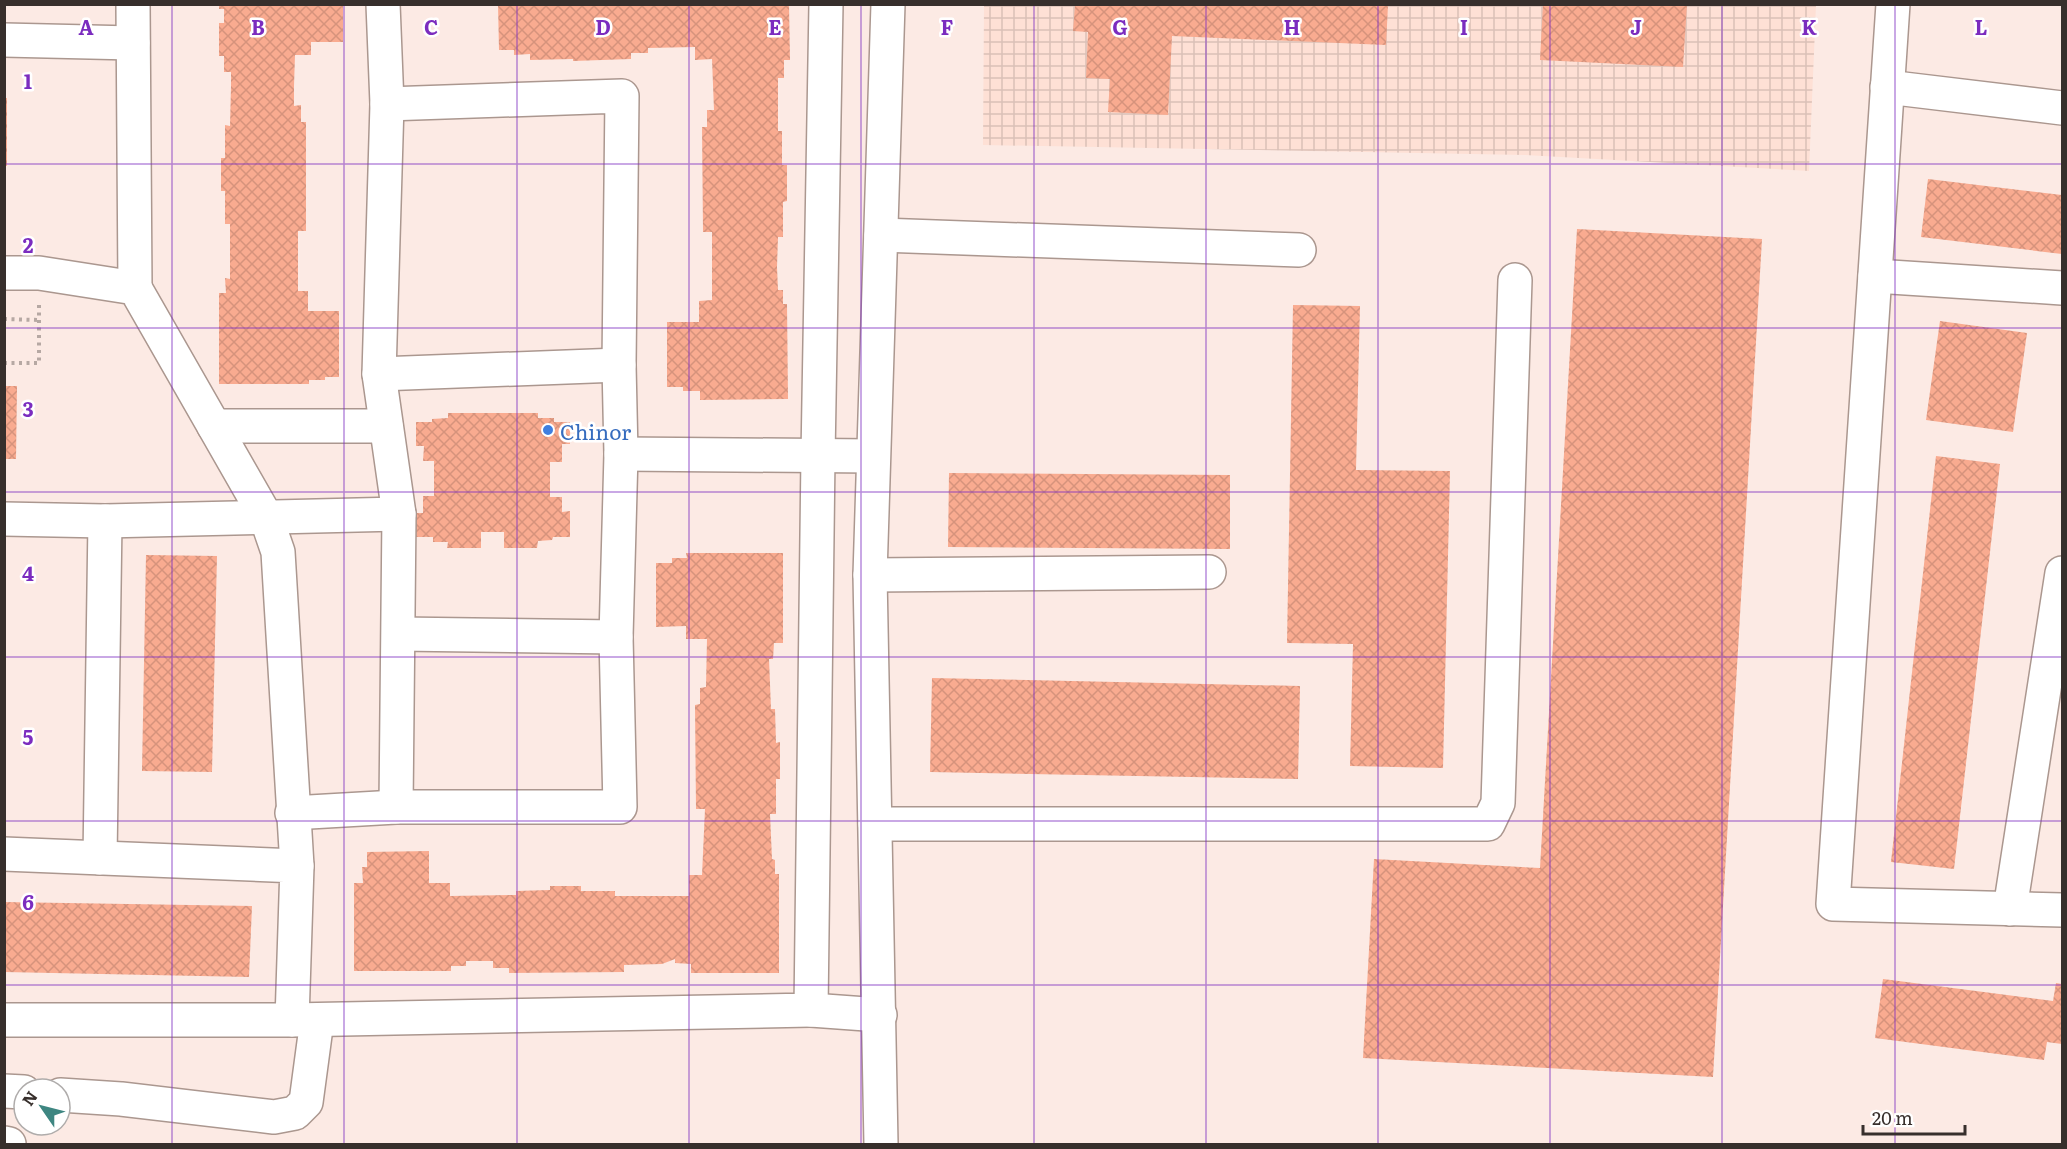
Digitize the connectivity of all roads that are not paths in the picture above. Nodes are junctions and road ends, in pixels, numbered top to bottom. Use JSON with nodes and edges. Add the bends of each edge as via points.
{"nodes":[{"id":1,"x":134,"y":4,"type":"edge"},
{"id":2,"x":383,"y":4,"type":"edge"},
{"id":3,"x":826,"y":4,"type":"edge"},
{"id":4,"x":888,"y":4,"type":"edge"},
{"id":5,"x":1893,"y":4,"type":"edge"},
{"id":6,"x":4,"y":40,"type":"edge"},
{"id":7,"x":133,"y":44,"type":"junction"},
{"id":8,"x":1887,"y":87,"type":"junction"},
{"id":9,"x":387,"y":104,"type":"junction"},
{"id":10,"x":2062,"y":108,"type":"edge"},
{"id":11,"x":881,"y":235,"type":"junction"},
{"id":12,"x":1299,"y":250,"type":"dead end"},
{"id":13,"x":4,"y":273,"type":"edge"},
{"id":14,"x":1875,"y":276,"type":"junction"},
{"id":15,"x":1515,"y":280,"type":"dead end"},
{"id":16,"x":135,"y":288,"type":"junction"},
{"id":17,"x":2062,"y":288,"type":"edge"},
{"id":18,"x":619,"y":365,"type":"junction"},
{"id":19,"x":379,"y":374,"type":"junction"},
{"id":20,"x":214,"y":426,"type":"junction"},
{"id":21,"x":386,"y":426,"type":"junction"},
{"id":22,"x":621,"y":454,"type":"junction"},
{"id":23,"x":818,"y":456,"type":"junction"},
{"id":24,"x":873,"y":456,"type":"junction"},
{"id":25,"x":399,"y":514,"type":"junction"},
{"id":26,"x":266,"y":517,"type":"junction"},
{"id":27,"x":4,"y":519,"type":"edge"},
{"id":28,"x":105,"y":521,"type":"junction"},
{"id":29,"x":1209,"y":572,"type":"dead end"},
{"id":30,"x":2062,"y":573,"type":"edge"},
{"id":31,"x":870,"y":575,"type":"junction"},
{"id":32,"x":399,"y":634,"type":"junction"},
{"id":33,"x":616,"y":637,"type":"junction"},
{"id":34,"x":396,"y":807,"type":"junction"},
{"id":35,"x":292,"y":813,"type":"junction"},
{"id":36,"x":875,"y":824,"type":"junction"},
{"id":37,"x":4,"y":854,"type":"edge"},
{"id":38,"x":100,"y":858,"type":"junction"},
{"id":39,"x":297,"y":866,"type":"junction"},
{"id":40,"x":2010,"y":909,"type":"junction"},
{"id":41,"x":2062,"y":910,"type":"edge"},
{"id":42,"x":811,"y":1010,"type":"junction"},
{"id":43,"x":880,"y":1015,"type":"junction"},
{"id":44,"x":4,"y":1020,"type":"edge"},
{"id":45,"x":304,"y":1020,"type":"junction"},
{"id":46,"x":72,"y":1096,"type":"edge"},
{"id":47,"x":4,"y":1143,"type":"edge"},
{"id":48,"x":9,"y":1144,"type":"edge"},
{"id":49,"x":881,"y":1144,"type":"edge"}],
"edges":[{"from":1,"to":7,"type":"lane"},
{"from":2,"to":9,"type":"lane"},
{"from":3,"to":23,"type":"lane"},
{"from":4,"to":11,"type":"lane"},
{"from":5,"to":8,"type":"lane"},
{"from":6,"to":7,"type":"lane"},
{"from":7,"to":16,"type":"lane"},
{"from":8,"to":10,"type":"lane"},
{"from":8,"to":14,"type":"lane"},
{"from":9,"to":18,"type":"lane","via":[[622,96]]},
{"from":9,"to":19,"type":"lane"},
{"from":11,"to":12,"type":"lane"},
{"from":11,"to":24,"type":"lane"},
{"from":13,"to":16,"type":"lane","via":[[39,273]]},
{"from":14,"to":17,"type":"lane"},
{"from":14,"to":40,"type":"lane","via":[[1833,904]]},
{"from":15,"to":36,"type":"lane","via":[[1498,803],[1488,824]]},
{"from":16,"to":20,"type":"lane"},
{"from":18,"to":19,"type":"lane"},
{"from":18,"to":22,"type":"lane"},
{"from":19,"to":21,"type":"lane"},
{"from":20,"to":21,"type":"lane"},
{"from":20,"to":26,"type":"lane"},
{"from":21,"to":25,"type":"lane"},
{"from":22,"to":23,"type":"lane"},
{"from":22,"to":33,"type":"lane"},
{"from":23,"to":24,"type":"lane"},
{"from":23,"to":42,"type":"lane"},
{"from":24,"to":31,"type":"lane"},
{"from":25,"to":26,"type":"lane"},
{"from":25,"to":32,"type":"lane"},
{"from":26,"to":28,"type":"lane"},
{"from":26,"to":35,"type":"lane","via":[[278,552]]},
{"from":27,"to":28,"type":"lane"},
{"from":28,"to":38,"type":"lane"},
{"from":29,"to":31,"type":"lane"},
{"from":30,"to":40,"type":"lane"},
{"from":31,"to":36,"type":"lane"},
{"from":32,"to":33,"type":"lane"},
{"from":32,"to":34,"type":"lane"},
{"from":33,"to":34,"type":"lane","via":[[620,807]]},
{"from":34,"to":35,"type":"lane"},
{"from":35,"to":39,"type":"lane"},
{"from":36,"to":43,"type":"lane"},
{"from":37,"to":38,"type":"lane"},
{"from":38,"to":39,"type":"lane"},
{"from":39,"to":45,"type":"lane"},
{"from":40,"to":41,"type":"lane"},
{"from":42,"to":43,"type":"lane"},
{"from":42,"to":45,"type":"lane"},
{"from":43,"to":49,"type":"lane"},
{"from":44,"to":45,"type":"lane"},
{"from":45,"to":46,"type":"lane","via":[[306,1102],[295,1113],[274,1117]]},
{"from":47,"to":48,"type":"lane"}]}
